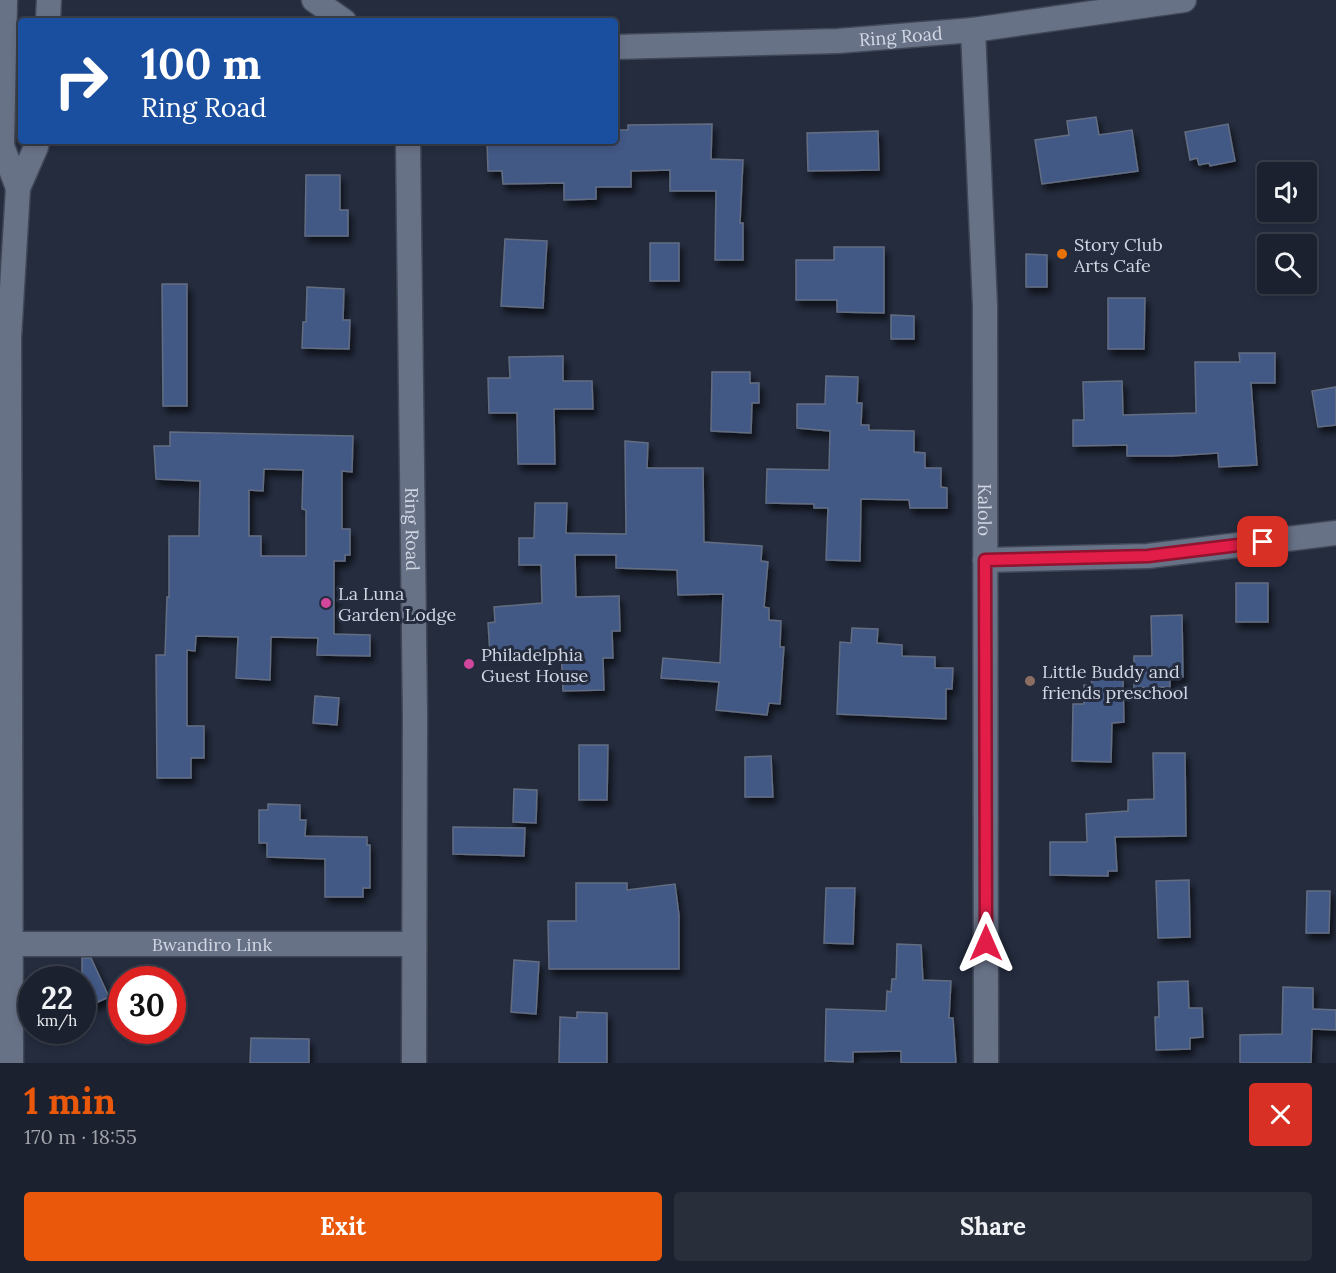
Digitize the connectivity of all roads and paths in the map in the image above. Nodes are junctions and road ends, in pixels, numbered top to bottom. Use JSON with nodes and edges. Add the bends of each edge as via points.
{"nodes":[{"id":1,"x":5,"y":0,"type":"edge"},
{"id":2,"x":50,"y":0,"type":"edge"},
{"id":3,"x":314,"y":0,"type":"edge"},
{"id":4,"x":1184,"y":0,"type":"edge"},
{"id":5,"x":48,"y":18,"type":"edge"},
{"id":6,"x":340,"y":18,"type":"edge"},
{"id":7,"x":973,"y":30,"type":"junction"},
{"id":8,"x":618,"y":47,"type":"edge"},
{"id":9,"x":36,"y":144,"type":"edge"},
{"id":10,"x":408,"y":144,"type":"edge"},
{"id":11,"x":1,"y":146,"type":"edge"},
{"id":12,"x":18,"y":188,"type":"junction"},
{"id":13,"x":1336,"y":532,"type":"edge"},
{"id":14,"x":985,"y":560,"type":"junction"},
{"id":15,"x":10,"y":944,"type":"junction"},
{"id":16,"x":414,"y":944,"type":"junction"},
{"id":17,"x":11,"y":1063,"type":"edge"},
{"id":18,"x":414,"y":1063,"type":"edge"},
{"id":19,"x":987,"y":1063,"type":"edge"}],
"edges":[{"from":1,"to":11,"type":"street"},
{"from":2,"to":5,"type":"street"},
{"from":3,"to":6,"type":"street"},
{"from":4,"to":7,"type":"street","name":"Ring Road"},
{"from":7,"to":8,"type":"street","name":"Ring Road","via":[[838,41]]},
{"from":7,"to":14,"type":"street","name":"Kalolo","via":[[985,306]]},
{"from":9,"to":12,"type":"street"},
{"from":10,"to":16,"type":"street","name":"Ring Road"},
{"from":11,"to":12,"type":"street"},
{"from":12,"to":15,"type":"street","via":[[9,338]]},
{"from":13,"to":14,"type":"street","via":[[1148,556]]},
{"from":14,"to":19,"type":"street","name":"Kalolo"},
{"from":15,"to":16,"type":"street","name":"Bwandiro Link"},
{"from":15,"to":17,"type":"street"},
{"from":16,"to":18,"type":"street","name":"Ring Road"}]}
